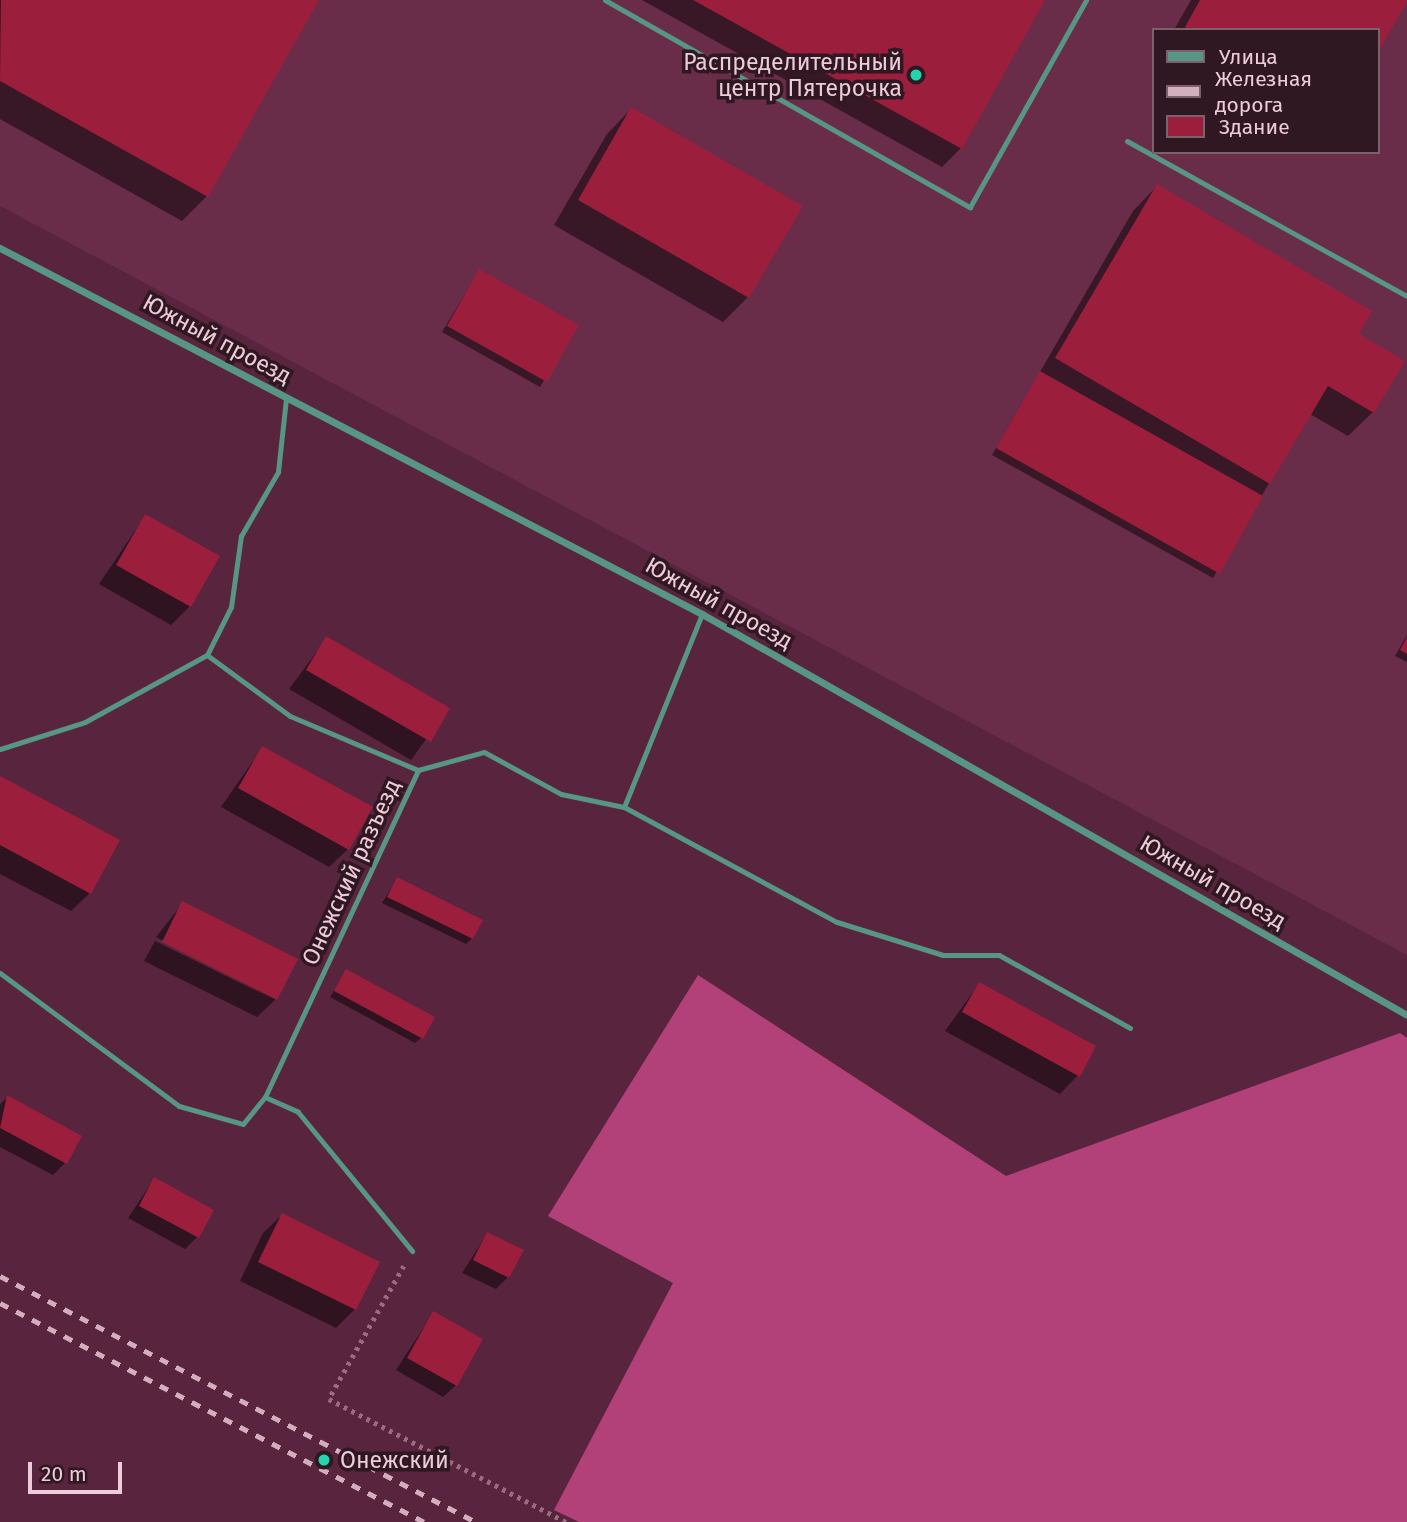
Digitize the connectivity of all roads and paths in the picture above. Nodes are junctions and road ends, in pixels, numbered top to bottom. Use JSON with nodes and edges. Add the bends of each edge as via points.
{"nodes":[{"id":1,"x":606,"y":0,"type":"edge"},
{"id":2,"x":1086,"y":0,"type":"edge"},
{"id":3,"x":1127,"y":141,"type":"dead end"},
{"id":4,"x":0,"y":248,"type":"edge"},
{"id":5,"x":1407,"y":296,"type":"edge"},
{"id":6,"x":286,"y":397,"type":"junction"},
{"id":7,"x":702,"y":614,"type":"junction"},
{"id":8,"x":207,"y":655,"type":"junction"},
{"id":9,"x":0,"y":749,"type":"edge"},
{"id":10,"x":418,"y":770,"type":"junction"},
{"id":11,"x":624,"y":807,"type":"junction"},
{"id":12,"x":0,"y":973,"type":"edge"},
{"id":13,"x":1407,"y":1015,"type":"edge"},
{"id":14,"x":1130,"y":1028,"type":"dead end"},
{"id":15,"x":265,"y":1097,"type":"junction"},
{"id":16,"x":412,"y":1251,"type":"joint"},
{"id":17,"x":566,"y":1522,"type":"edge"}],
"edges":[{"from":1,"to":2,"type":"lane","via":[[970,207]]},
{"from":3,"to":5,"type":"lane"},
{"from":4,"to":6,"type":"street","name":"Южный проезд"},
{"from":6,"to":7,"type":"street","name":"Южный проезд"},
{"from":6,"to":8,"type":"lane","via":[[278,472],[241,536],[231,607]]},
{"from":7,"to":11,"type":"lane"},
{"from":7,"to":13,"type":"street","name":"Южный проезд"},
{"from":8,"to":9,"type":"lane","via":[[85,722]]},
{"from":8,"to":10,"type":"lane","via":[[290,716]]},
{"from":10,"to":11,"type":"lane","name":"Онежский разъезд","via":[[484,752],[561,794]]},
{"from":10,"to":15,"type":"lane","name":"Онежский разъезд"},
{"from":11,"to":14,"type":"lane","name":"Онежский разъезд","via":[[837,922],[943,955],[999,956]]},
{"from":12,"to":15,"type":"lane","name":"Онежский разъезд","via":[[179,1106],[243,1124]]},
{"from":15,"to":16,"type":"lane","via":[[298,1112]]},
{"from":16,"to":17,"type":"path","via":[[329,1399]]}]}
